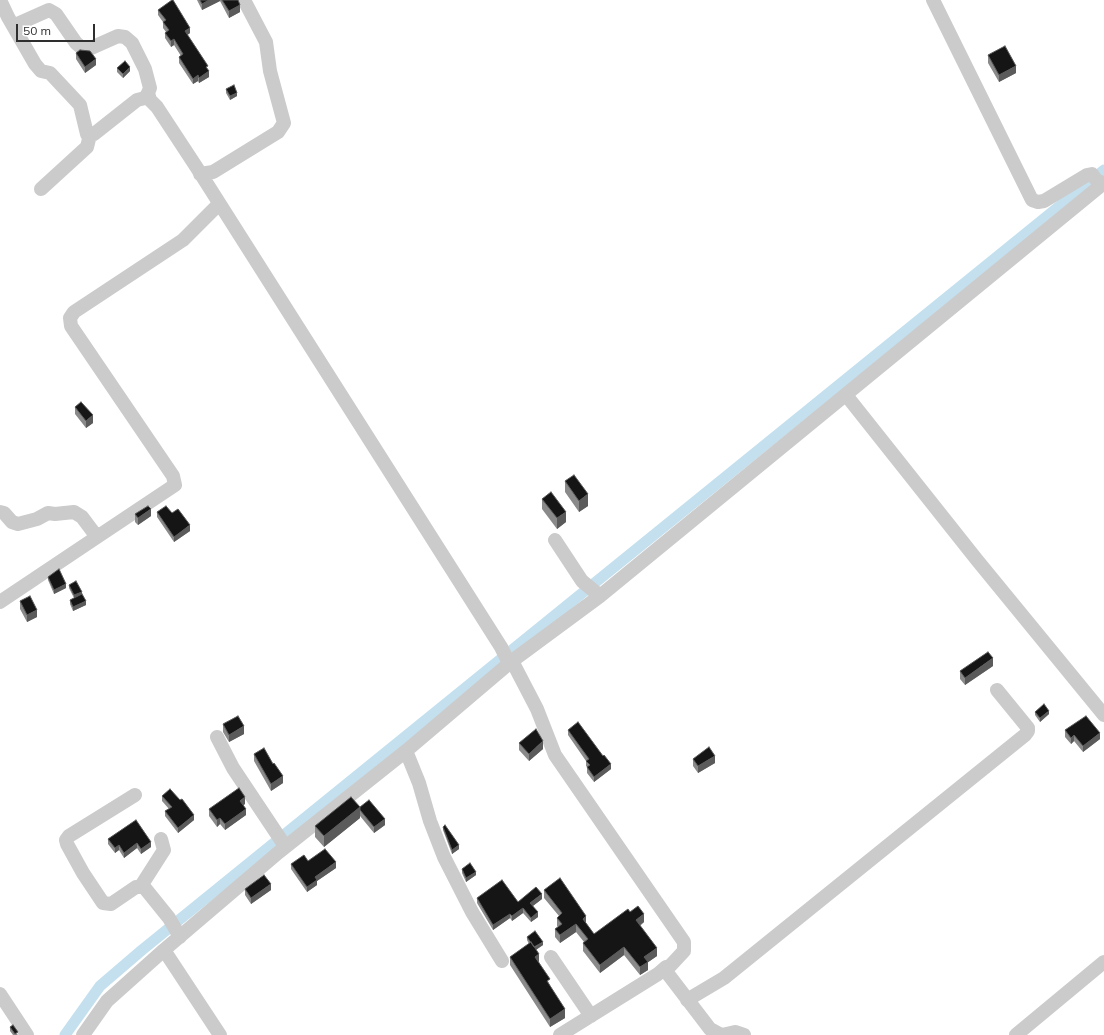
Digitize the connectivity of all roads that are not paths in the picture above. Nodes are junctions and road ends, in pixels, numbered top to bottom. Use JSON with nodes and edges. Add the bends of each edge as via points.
{"nodes":[{"id":1,"x":0,"y":0,"type":"edge"},
{"id":2,"x":244,"y":0,"type":"edge"},
{"id":3,"x":933,"y":0,"type":"edge"},
{"id":4,"x":13,"y":26,"type":"junction"},
{"id":5,"x":148,"y":93,"type":"junction"},
{"id":6,"x":90,"y":135,"type":"junction"},
{"id":7,"x":200,"y":174,"type":"junction"},
{"id":8,"x":1099,"y":180,"type":"edge"},
{"id":9,"x":41,"y":189,"type":"dead end"},
{"id":10,"x":218,"y":204,"type":"junction"},
{"id":11,"x":846,"y":395,"type":"junction"},
{"id":12,"x":0,"y":512,"type":"edge"},
{"id":13,"x":100,"y":535,"type":"junction"},
{"id":14,"x":555,"y":540,"type":"dead end"},
{"id":15,"x":593,"y":591,"type":"junction"},
{"id":16,"x":0,"y":602,"type":"edge"},
{"id":17,"x":511,"y":662,"type":"junction"},
{"id":18,"x":997,"y":690,"type":"dead end"},
{"id":19,"x":1104,"y":715,"type":"edge"},
{"id":20,"x":217,"y":736,"type":"dead end"},
{"id":21,"x":406,"y":751,"type":"junction"},
{"id":22,"x":135,"y":795,"type":"dead end"},
{"id":23,"x":161,"y":839,"type":"dead end"},
{"id":24,"x":281,"y":840,"type":"junction"},
{"id":25,"x":141,"y":886,"type":"junction"},
{"id":26,"x":178,"y":936,"type":"junction"},
{"id":27,"x":164,"y":950,"type":"junction"},
{"id":28,"x":551,"y":957,"type":"dead end"},
{"id":29,"x":502,"y":961,"type":"dead end"},
{"id":30,"x":1104,"y":962,"type":"edge"},
{"id":31,"x":666,"y":966,"type":"junction"},
{"id":32,"x":0,"y":994,"type":"edge"},
{"id":33,"x":687,"y":1000,"type":"junction"},
{"id":34,"x":590,"y":1016,"type":"junction"},
{"id":35,"x":27,"y":1035,"type":"edge"},
{"id":36,"x":83,"y":1035,"type":"edge"},
{"id":37,"x":220,"y":1035,"type":"edge"},
{"id":38,"x":560,"y":1035,"type":"edge"},
{"id":39,"x":721,"y":1035,"type":"edge"},
{"id":40,"x":744,"y":1035,"type":"edge"},
{"id":41,"x":1016,"y":1035,"type":"edge"}],
"edges":[{"from":1,"to":4,"type":"street"},
{"from":2,"to":7,"type":"street","via":[[266,42],[270,72],[284,123],[278,132],[213,172]]},
{"from":3,"to":8,"type":"street","via":[[1032,200],[1044,201],[1082,177]]},
{"from":4,"to":5,"type":"street","via":[[49,10],[56,14],[82,48],[91,48],[118,36],[125,37],[132,43],[145,69],[150,88]]},
{"from":4,"to":6,"type":"street","via":[[41,71],[50,73],[77,100],[82,109],[86,133]]},
{"from":5,"to":6,"type":"street","via":[[145,98],[137,100]]},
{"from":5,"to":7,"type":"street","via":[[150,100]]},
{"from":6,"to":9,"type":"street","via":[[88,147]]},
{"from":7,"to":10,"type":"street"},
{"from":8,"to":11,"type":"street"},
{"from":10,"to":13,"type":"street","via":[[183,240],[74,312],[70,318],[71,326],[176,481],[172,489]]},
{"from":10,"to":17,"type":"street"},
{"from":11,"to":15,"type":"street"},
{"from":11,"to":19,"type":"street"},
{"from":12,"to":13,"type":"street","via":[[18,524],[48,513],[74,512],[82,517],[94,533]]},
{"from":13,"to":16,"type":"street"},
{"from":14,"to":15,"type":"street"},
{"from":15,"to":17,"type":"street"},
{"from":17,"to":21,"type":"street"},
{"from":17,"to":31,"type":"street","via":[[537,709],[555,755],[684,942],[684,951],[670,966]]},
{"from":18,"to":33,"type":"street","via":[[1028,728],[1027,733],[724,978]]},
{"from":20,"to":24,"type":"street","via":[[233,768]]},
{"from":21,"to":24,"type":"street"},
{"from":21,"to":29,"type":"street","via":[[444,857],[472,912]]},
{"from":22,"to":25,"type":"street","via":[[69,836],[66,842],[83,874],[105,904],[111,904]]},
{"from":23,"to":25,"type":"street","via":[[164,850]]},
{"from":24,"to":26,"type":"street"},
{"from":25,"to":26,"type":"street","via":[[169,918]]},
{"from":26,"to":27,"type":"street"},
{"from":27,"to":36,"type":"street","via":[[107,1001]]},
{"from":27,"to":37,"type":"street"},
{"from":28,"to":34,"type":"street"},
{"from":30,"to":41,"type":"street"},
{"from":31,"to":33,"type":"street","via":[[671,980]]},
{"from":31,"to":34,"type":"street","via":[[658,974]]},
{"from":32,"to":35,"type":"street"},
{"from":33,"to":39,"type":"street","via":[[710,1029]]},
{"from":34,"to":38,"type":"street"},
{"from":39,"to":40,"type":"street","via":[[735,1032]]}]}
